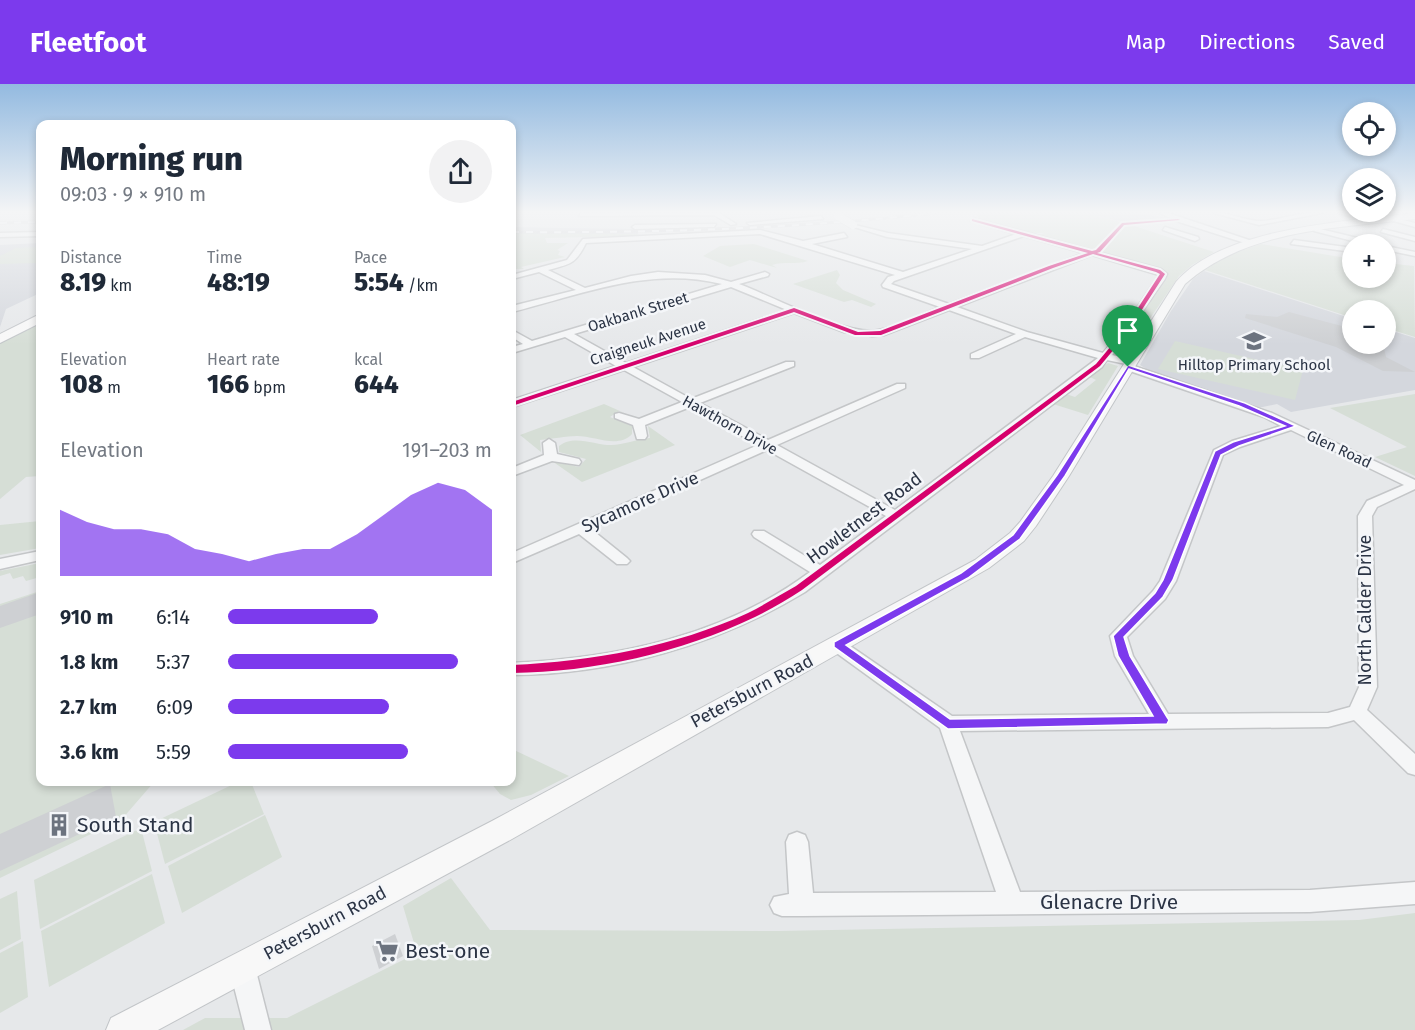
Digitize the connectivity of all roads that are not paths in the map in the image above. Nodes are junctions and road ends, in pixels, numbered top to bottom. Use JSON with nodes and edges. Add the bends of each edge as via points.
{"nodes":[{"id":1,"x":575,"y":257,"type":"edge"},
{"id":2,"x":846,"y":257,"type":"edge"},
{"id":3,"x":956,"y":257,"type":"edge"},
{"id":4,"x":1080,"y":257,"type":"edge"},
{"id":5,"x":1106,"y":257,"type":"edge"},
{"id":6,"x":1216,"y":257,"type":"edge"},
{"id":7,"x":541,"y":270,"type":"junction"},
{"id":8,"x":765,"y":274,"type":"dead end"},
{"id":9,"x":904,"y":275,"type":"junction"},
{"id":10,"x":516,"y":276,"type":"edge"},
{"id":11,"x":733,"y":284,"type":"junction"},
{"id":12,"x":583,"y":290,"type":"junction"},
{"id":13,"x":516,"y":308,"type":"edge"},
{"id":14,"x":948,"y":308,"type":"junction"},
{"id":15,"x":794,"y":310,"type":"junction"},
{"id":16,"x":36,"y":321,"type":"edge"},
{"id":17,"x":566,"y":334,"type":"junction"},
{"id":18,"x":1024,"y":334,"type":"junction"},
{"id":19,"x":516,"y":335,"type":"edge"},
{"id":20,"x":0,"y":339,"type":"edge"},
{"id":21,"x":531,"y":344,"type":"junction"},
{"id":22,"x":516,"y":349,"type":"edge"},
{"id":23,"x":975,"y":356,"type":"dead end"},
{"id":24,"x":1103,"y":357,"type":"junction"},
{"id":25,"x":790,"y":364,"type":"dead end"},
{"id":26,"x":1129,"y":364,"type":"junction"},
{"id":27,"x":623,"y":366,"type":"junction"},
{"id":28,"x":899,"y":390,"type":"dead end"},
{"id":29,"x":516,"y":403,"type":"edge"},
{"id":30,"x":690,"y":403,"type":"junction"},
{"id":31,"x":619,"y":416,"type":"dead end"},
{"id":32,"x":639,"y":423,"type":"junction"},
{"id":33,"x":1292,"y":426,"type":"junction"},
{"id":34,"x":641,"y":436,"type":"dead end"},
{"id":35,"x":549,"y":443,"type":"dead end"},
{"id":36,"x":768,"y":446,"type":"junction"},
{"id":37,"x":551,"y":457,"type":"junction"},
{"id":38,"x":575,"y":462,"type":"dead end"},
{"id":39,"x":516,"y":470,"type":"edge"},
{"id":40,"x":1414,"y":485,"type":"edge"},
{"id":41,"x":894,"y":515,"type":"junction"},
{"id":42,"x":581,"y":528,"type":"junction"},
{"id":43,"x":759,"y":534,"type":"dead end"},
{"id":44,"x":516,"y":556,"type":"edge"},
{"id":45,"x":36,"y":557,"type":"edge"},
{"id":46,"x":622,"y":561,"type":"dead end"},
{"id":47,"x":0,"y":564,"type":"edge"},
{"id":48,"x":819,"y":571,"type":"junction"},
{"id":49,"x":837,"y":645,"type":"junction"},
{"id":50,"x":516,"y":669,"type":"edge"},
{"id":51,"x":1357,"y":712,"type":"junction"},
{"id":52,"x":1162,"y":720,"type":"junction"},
{"id":53,"x":948,"y":724,"type":"junction"},
{"id":54,"x":1415,"y":768,"type":"edge"},
{"id":55,"x":797,"y":842,"type":"dead end"},
{"id":56,"x":1415,"y":893,"type":"edge"},
{"id":57,"x":1012,"y":903,"type":"junction"},
{"id":58,"x":242,"y":967,"type":"junction"},
{"id":59,"x":123,"y":1030,"type":"edge"},
{"id":60,"x":258,"y":1030,"type":"edge"}],
"edges":[{"from":1,"to":7,"type":"street"},
{"from":2,"to":9,"type":"street"},
{"from":3,"to":9,"type":"street"},
{"from":4,"to":14,"type":"street"},
{"from":5,"to":24,"type":"street","name":"Howletnest Road","via":[[1163,274],[1123,335]]},
{"from":6,"to":26,"type":"main road","name":"Petersburn Road","via":[[1187,276]]},
{"from":7,"to":10,"type":"street"},
{"from":7,"to":12,"type":"street"},
{"from":8,"to":11,"type":"street","name":"Oakbank Street"},
{"from":9,"to":14,"type":"street","name":"Glen Road","via":[[886,285]]},
{"from":11,"to":12,"type":"street","via":[[705,276],[670,273],[648,274]]},
{"from":11,"to":15,"type":"street"},
{"from":11,"to":17,"type":"street","name":"Oakbank Street"},
{"from":12,"to":13,"type":"street"},
{"from":14,"to":15,"type":"street","via":[[868,335]]},
{"from":14,"to":18,"type":"street","name":"Glen Road"},
{"from":15,"to":27,"type":"street","name":"Craigneuk Avenue"},
{"from":16,"to":20,"type":"main road"},
{"from":17,"to":21,"type":"street","name":"Oakbank Street"},
{"from":17,"to":27,"type":"street","name":"Hawthorn Drive"},
{"from":18,"to":23,"type":"street"},
{"from":18,"to":24,"type":"street","name":"Glen Road"},
{"from":19,"to":21,"type":"street"},
{"from":21,"to":22,"type":"street","name":"Oakbank Street"},
{"from":24,"to":26,"type":"street","name":"Glen Road"},
{"from":24,"to":41,"type":"street","name":"Howletnest Road","via":[[1098,365]]},
{"from":25,"to":30,"type":"street"},
{"from":26,"to":33,"type":"street","name":"Glen Road"},
{"from":26,"to":49,"type":"main road","name":"Petersburn Road","via":[[1061,476],[1017,537],[964,576]]},
{"from":27,"to":29,"type":"street","name":"Craigneuk Avenue"},
{"from":27,"to":30,"type":"street","name":"Hawthorn Drive"},
{"from":28,"to":36,"type":"street","name":"Sycamore Drive"},
{"from":30,"to":32,"type":"street"},
{"from":30,"to":36,"type":"street","name":"Hawthorn Drive"},
{"from":31,"to":32,"type":"street"},
{"from":32,"to":34,"type":"street"},
{"from":33,"to":40,"type":"street","name":"Glen Road"},
{"from":33,"to":52,"type":"street","via":[[1218,453],[1168,580],[1159,595],[1118,636],[1124,656]]},
{"from":35,"to":37,"type":"street"},
{"from":36,"to":41,"type":"street","name":"Hawthorn Drive"},
{"from":36,"to":42,"type":"street","name":"Sycamore Drive"},
{"from":37,"to":38,"type":"street"},
{"from":37,"to":39,"type":"street"},
{"from":40,"to":51,"type":"street","name":"North Calder Drive","via":[[1372,504],[1365,516],[1368,687]]},
{"from":41,"to":48,"type":"street","name":"Howletnest Road"},
{"from":42,"to":44,"type":"street","name":"Sycamore Drive"},
{"from":42,"to":46,"type":"street"},
{"from":43,"to":48,"type":"street"},
{"from":45,"to":47,"type":"street"},
{"from":48,"to":50,"type":"street","name":"Howletnest Road","via":[[799,588],[710,633],[656,650],[597,661]]},
{"from":49,"to":53,"type":"street"},
{"from":49,"to":58,"type":"main road","name":"Petersburn Road","via":[[502,830]]},
{"from":51,"to":52,"type":"street","name":"North Calder Drive","via":[[1328,720]]},
{"from":51,"to":54,"type":"street"},
{"from":52,"to":53,"type":"street","name":"North Calder Drive"},
{"from":53,"to":57,"type":"street"},
{"from":55,"to":57,"type":"street","name":"Glenacre Drive","via":[[792,905]]},
{"from":56,"to":57,"type":"street","name":"Glenacre Drive","via":[[1310,901]]},
{"from":58,"to":59,"type":"main road","name":"Petersburn Road"},
{"from":58,"to":60,"type":"street"}]}
